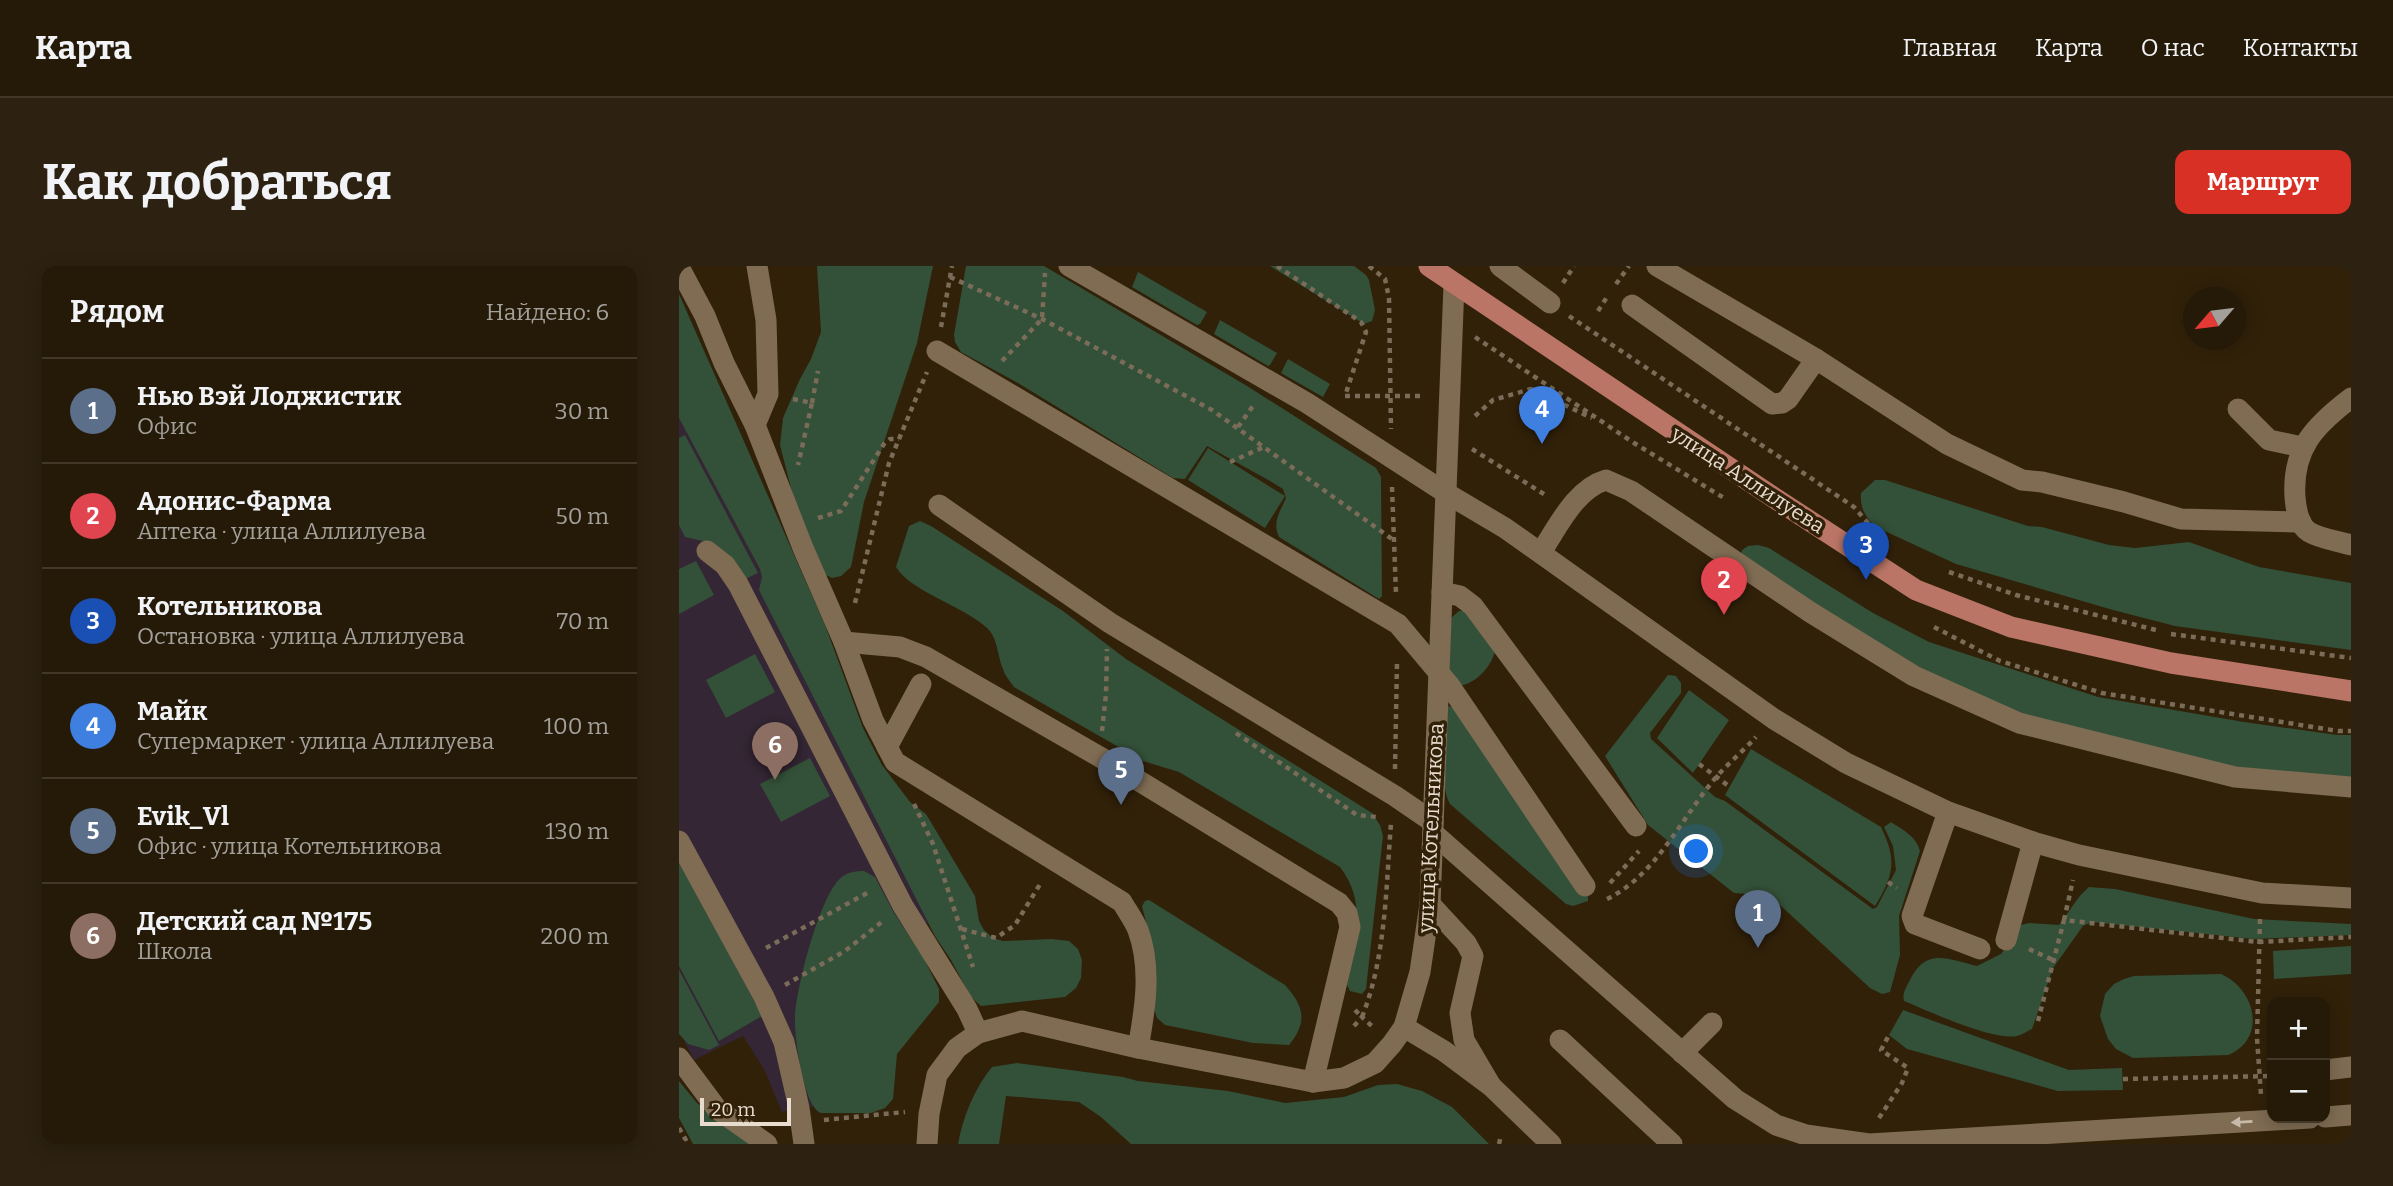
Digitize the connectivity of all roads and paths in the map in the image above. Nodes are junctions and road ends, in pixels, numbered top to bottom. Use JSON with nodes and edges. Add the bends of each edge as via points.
{"nodes":[{"id":1,"x":757,"y":266,"type":"edge"},
{"id":2,"x":952,"y":266,"type":"edge"},
{"id":3,"x":1045,"y":266,"type":"edge"},
{"id":4,"x":1069,"y":266,"type":"edge"},
{"id":5,"x":1277,"y":266,"type":"edge"},
{"id":6,"x":1369,"y":266,"type":"edge"},
{"id":7,"x":1429,"y":266,"type":"edge"},
{"id":8,"x":1500,"y":266,"type":"edge"},
{"id":9,"x":1574,"y":266,"type":"edge"},
{"id":10,"x":1657,"y":266,"type":"edge"},
{"id":11,"x":679,"y":267,"type":"edge"},
{"id":12,"x":950,"y":277,"type":"junction"},
{"id":13,"x":1454,"y":284,"type":"junction"},
{"id":14,"x":1555,"y":294,"type":"joint"},
{"id":15,"x":1632,"y":305,"type":"dead end"},
{"id":16,"x":1042,"y":319,"type":"junction"},
{"id":17,"x":1573,"y":319,"type":"dead end"},
{"id":18,"x":937,"y":351,"type":"joint"},
{"id":19,"x":1816,"y":359,"type":"junction"},
{"id":20,"x":818,"y":371,"type":"dead end"},
{"id":21,"x":985,"y":379,"type":"junction"},
{"id":22,"x":920,"y":388,"type":"dead end"},
{"id":23,"x":768,"y":394,"type":"junction"},
{"id":24,"x":1345,"y":396,"type":"junction"},
{"id":25,"x":1392,"y":396,"type":"junction"},
{"id":26,"x":1450,"y":396,"type":"junction"},
{"id":27,"x":2351,"y":398,"type":"edge"},
{"id":28,"x":812,"y":403,"type":"junction"},
{"id":29,"x":1307,"y":403,"type":"junction"},
{"id":30,"x":2238,"y":409,"type":"dead end"},
{"id":31,"x":1476,"y":415,"type":"dead end"},
{"id":32,"x":755,"y":425,"type":"junction"},
{"id":33,"x":1608,"y":426,"type":"dead end"},
{"id":34,"x":899,"y":439,"type":"junction"},
{"id":35,"x":1462,"y":443,"type":"dead end"},
{"id":36,"x":1264,"y":447,"type":"junction"},
{"id":37,"x":2302,"y":447,"type":"junction"},
{"id":38,"x":1391,"y":457,"type":"junction"},
{"id":39,"x":1230,"y":462,"type":"dead end"},
{"id":40,"x":797,"y":471,"type":"dead end"},
{"id":41,"x":1446,"y":494,"type":"junction"},
{"id":42,"x":939,"y":505,"type":"dead end"},
{"id":43,"x":1569,"y":510,"type":"junction"},
{"id":44,"x":790,"y":516,"type":"junction"},
{"id":45,"x":2301,"y":522,"type":"junction"},
{"id":46,"x":1879,"y":537,"type":"dead end"},
{"id":47,"x":1393,"y":540,"type":"junction"},
{"id":48,"x":2349,"y":541,"type":"edge"},
{"id":49,"x":707,"y":551,"type":"dead end"},
{"id":50,"x":1542,"y":552,"type":"junction"},
{"id":51,"x":1946,"y":571,"type":"dead end"},
{"id":52,"x":860,"y":582,"type":"dead end"},
{"id":53,"x":1442,"y":592,"type":"junction"},
{"id":54,"x":1398,"y":624,"type":"junction"},
{"id":55,"x":844,"y":642,"type":"junction"},
{"id":56,"x":1107,"y":645,"type":"dead end"},
{"id":57,"x":2351,"y":658,"type":"edge"},
{"id":58,"x":1439,"y":674,"type":"junction"},
{"id":59,"x":921,"y":684,"type":"dead end"},
{"id":60,"x":2351,"y":691,"type":"edge"},
{"id":61,"x":1774,"y":719,"type":"junction"},
{"id":62,"x":891,"y":754,"type":"junction"},
{"id":63,"x":1100,"y":757,"type":"junction"},
{"id":64,"x":1699,"y":764,"type":"dead end"},
{"id":65,"x":1717,"y":777,"type":"junction"},
{"id":66,"x":1730,"y":787,"type":"dead end"},
{"id":67,"x":2351,"y":787,"type":"edge"},
{"id":68,"x":1395,"y":796,"type":"junction"},
{"id":69,"x":1948,"y":812,"type":"junction"},
{"id":70,"x":1636,"y":826,"type":"joint"},
{"id":71,"x":1433,"y":828,"type":"junction"},
{"id":72,"x":679,"y":841,"type":"edge"},
{"id":73,"x":2033,"y":842,"type":"junction"},
{"id":74,"x":2079,"y":855,"type":"junction"},
{"id":75,"x":1585,"y":886,"type":"joint"},
{"id":76,"x":1626,"y":890,"type":"dead end"},
{"id":77,"x":1035,"y":892,"type":"dead end"},
{"id":78,"x":863,"y":895,"type":"dead end"},
{"id":79,"x":2351,"y":898,"type":"edge"},
{"id":80,"x":1430,"y":904,"type":"junction"},
{"id":81,"x":903,"y":906,"type":"junction"},
{"id":82,"x":2064,"y":920,"type":"junction"},
{"id":83,"x":961,"y":929,"type":"junction"},
{"id":84,"x":2351,"y":937,"type":"edge"},
{"id":85,"x":2005,"y":940,"type":"dead end"},
{"id":86,"x":2258,"y":942,"type":"junction"},
{"id":87,"x":1980,"y":950,"type":"dead end"},
{"id":88,"x":744,"y":960,"type":"junction"},
{"id":89,"x":974,"y":972,"type":"dead end"},
{"id":90,"x":764,"y":997,"type":"junction"},
{"id":91,"x":1362,"y":1017,"type":"dead end"},
{"id":92,"x":2038,"y":1021,"type":"dead end"},
{"id":93,"x":1712,"y":1023,"type":"dead end"},
{"id":94,"x":1404,"y":1027,"type":"junction"},
{"id":95,"x":978,"y":1033,"type":"junction"},
{"id":96,"x":1889,"y":1035,"type":"dead end"},
{"id":97,"x":1560,"y":1040,"type":"dead end"},
{"id":98,"x":1138,"y":1048,"type":"junction"},
{"id":99,"x":1682,"y":1053,"type":"junction"},
{"id":100,"x":679,"y":1058,"type":"edge"},
{"id":101,"x":2351,"y":1067,"type":"edge"},
{"id":102,"x":2330,"y":1069,"type":"edge"},
{"id":103,"x":2267,"y":1077,"type":"edge"},
{"id":104,"x":2259,"y":1078,"type":"junction"},
{"id":105,"x":2123,"y":1079,"type":"dead end"},
{"id":106,"x":1313,"y":1082,"type":"junction"},
{"id":107,"x":1491,"y":1086,"type":"junction"},
{"id":108,"x":910,"y":1111,"type":"dead end"},
{"id":109,"x":2351,"y":1115,"type":"edge"},
{"id":110,"x":2330,"y":1117,"type":"edge"},
{"id":111,"x":848,"y":1119,"type":"dead end"},
{"id":112,"x":2267,"y":1121,"type":"edge"},
{"id":113,"x":2244,"y":1122,"type":"junction"},
{"id":114,"x":679,"y":1128,"type":"edge"},
{"id":115,"x":1501,"y":1135,"type":"dead end"},
{"id":116,"x":1805,"y":1140,"type":"edge"},
{"id":117,"x":1863,"y":1143,"type":"edge"},
{"id":118,"x":688,"y":1144,"type":"edge"},
{"id":119,"x":767,"y":1144,"type":"edge"},
{"id":120,"x":804,"y":1144,"type":"edge"},
{"id":121,"x":927,"y":1144,"type":"edge"},
{"id":122,"x":1499,"y":1144,"type":"edge"},
{"id":123,"x":1551,"y":1144,"type":"edge"},
{"id":124,"x":1672,"y":1144,"type":"edge"}],
"edges":[{"from":1,"to":23,"type":"street","via":[[766,320]]},
{"from":2,"to":12,"type":"path"},
{"from":3,"to":16,"type":"path"},
{"from":4,"to":29,"type":"street"},
{"from":5,"to":24,"type":"path","via":[[1361,322],[1366,332]]},
{"from":6,"to":25,"type":"path","via":[[1385,279],[1389,298]]},
{"from":7,"to":13,"type":"main road"},
{"from":8,"to":14,"type":"street"},
{"from":9,"to":14,"type":"path"},
{"from":10,"to":19,"type":"street"},
{"from":11,"to":32,"type":"street"},
{"from":12,"to":16,"type":"path"},
{"from":12,"to":18,"type":"path"},
{"from":13,"to":26,"type":"street","name":"улица Котельникова"},
{"from":13,"to":60,"type":"main road","name":"улица Аллилуева","via":[[1916,590],[2011,627],[2171,663]]},
{"from":15,"to":19,"type":"street","via":[[1772,404],[1788,399]]},
{"from":16,"to":21,"type":"path"},
{"from":16,"to":36,"type":"path","via":[[1212,410]]},
{"from":17,"to":46,"type":"path","via":[[1854,508]]},
{"from":18,"to":21,"type":"street"},
{"from":19,"to":45,"type":"street","via":[[1947,444],[2022,480],[2181,519]]},
{"from":20,"to":28,"type":"path"},
{"from":21,"to":54,"type":"street"},
{"from":22,"to":34,"type":"path"},
{"from":23,"to":28,"type":"path"},
{"from":23,"to":32,"type":"street"},
{"from":24,"to":25,"type":"path"},
{"from":24,"to":29,"type":"path"},
{"from":25,"to":26,"type":"path"},
{"from":25,"to":38,"type":"path"},
{"from":26,"to":41,"type":"street","name":"улица Котельникова"},
{"from":27,"to":37,"type":"street","via":[[2325,417]]},
{"from":28,"to":40,"type":"path"},
{"from":29,"to":38,"type":"street"},
{"from":30,"to":37,"type":"street","via":[[2269,440]]},
{"from":31,"to":33,"type":"path","via":[[1493,400],[1531,389]]},
{"from":32,"to":44,"type":"street"},
{"from":34,"to":44,"type":"path","via":[[884,444],[841,511],[822,518]]},
{"from":34,"to":52,"type":"path"},
{"from":35,"to":43,"type":"path"},
{"from":36,"to":39,"type":"path"},
{"from":36,"to":47,"type":"path"},
{"from":37,"to":45,"type":"street","via":[[2294,484]]},
{"from":38,"to":41,"type":"street"},
{"from":38,"to":47,"type":"path"},
{"from":41,"to":50,"type":"street"},
{"from":41,"to":53,"type":"street","name":"улица Котельникова"},
{"from":42,"to":68,"type":"street","via":[[1110,623]]},
{"from":43,"to":50,"type":"street"},
{"from":43,"to":67,"type":"street","via":[[1595,483],[1606,480],[1631,491],[1914,676],[2019,723],[2235,776]]},
{"from":44,"to":55,"type":"street"},
{"from":45,"to":48,"type":"street","via":[[2308,531]]},
{"from":47,"to":54,"type":"path"},
{"from":49,"to":81,"type":"street","via":[[725,565],[738,584]]},
{"from":50,"to":61,"type":"street"},
{"from":51,"to":57,"type":"path","via":[[2015,595],[2170,634]]},
{"from":53,"to":58,"type":"street","name":"улица Котельникова"},
{"from":53,"to":70,"type":"street","via":[[1460,596],[1473,606]]},
{"from":54,"to":58,"type":"street"},
{"from":54,"to":68,"type":"path"},
{"from":55,"to":62,"type":"street"},
{"from":55,"to":63,"type":"street","via":[[900,647],[926,657]]},
{"from":56,"to":63,"type":"path"},
{"from":58,"to":71,"type":"street","name":"улица Котельникова"},
{"from":58,"to":75,"type":"street"},
{"from":59,"to":62,"type":"street"},
{"from":61,"to":65,"type":"path"},
{"from":61,"to":69,"type":"street","via":[[1846,763]]},
{"from":62,"to":83,"type":"path","via":[[933,844]]},
{"from":62,"to":98,"type":"street","via":[[1122,902],[1138,929],[1147,966]]},
{"from":63,"to":106,"type":"street","via":[[1339,903],[1347,913],[1350,927]]},
{"from":64,"to":65,"type":"path"},
{"from":65,"to":66,"type":"path"},
{"from":65,"to":76,"type":"path"},
{"from":68,"to":71,"type":"street"},
{"from":68,"to":91,"type":"path","via":[[1373,991]]},
{"from":69,"to":73,"type":"street"},
{"from":69,"to":87,"type":"street","via":[[1912,916],[1915,924]]},
{"from":70,"to":75,"type":"path","via":[[1643,836],[1641,846],[1613,882]]},
{"from":71,"to":80,"type":"street","name":"улица Котельникова"},
{"from":71,"to":99,"type":"street"},
{"from":72,"to":88,"type":"street"},
{"from":73,"to":74,"type":"street"},
{"from":73,"to":85,"type":"street"},
{"from":74,"to":79,"type":"street","via":[[2262,894]]},
{"from":74,"to":82,"type":"path"},
{"from":77,"to":83,"type":"path","via":[[1015,925],[996,938]]},
{"from":78,"to":88,"type":"path"},
{"from":80,"to":94,"type":"street","name":"улица Котельникова","via":[[1420,972]]},
{"from":80,"to":107,"type":"street","via":[[1473,956],[1460,1013],[1465,1040]]},
{"from":81,"to":90,"type":"path","via":[[845,951]]},
{"from":81,"to":95,"type":"street"},
{"from":82,"to":86,"type":"path"},
{"from":82,"to":92,"type":"path"},
{"from":83,"to":89,"type":"path"},
{"from":84,"to":86,"type":"path"},
{"from":86,"to":104,"type":"path"},
{"from":88,"to":90,"type":"street"},
{"from":90,"to":120,"type":"street","via":[[784,1042]]},
{"from":93,"to":99,"type":"street"},
{"from":94,"to":106,"type":"street","name":"улица Котельникова","via":[[1375,1063],[1344,1078]]},
{"from":94,"to":107,"type":"street"},
{"from":95,"to":98,"type":"street","name":"улица Котельникова","via":[[1022,1021]]},
{"from":95,"to":121,"type":"street","name":"улица Котельникова","via":[[957,1048],[937,1075]]},
{"from":96,"to":117,"type":"path","via":[[1881,1049],[1907,1068]]},
{"from":97,"to":124,"type":"street"},
{"from":98,"to":106,"type":"street","name":"улица Котельникова"},
{"from":99,"to":116,"type":"street","via":[[1735,1099]]},
{"from":100,"to":119,"type":"street","via":[[717,1110]]},
{"from":101,"to":102,"type":"street"},
{"from":103,"to":104,"type":"path"},
{"from":104,"to":105,"type":"path"},
{"from":104,"to":113,"type":"path","via":[[2261,1096]]},
{"from":107,"to":123,"type":"street"},
{"from":108,"to":111,"type":"path"},
{"from":109,"to":110,"type":"street"},
{"from":112,"to":113,"type":"street"},
{"from":113,"to":117,"type":"street","one_way":true},
{"from":114,"to":118,"type":"path"},
{"from":115,"to":122,"type":"path"},
{"from":116,"to":117,"type":"street"}]}
